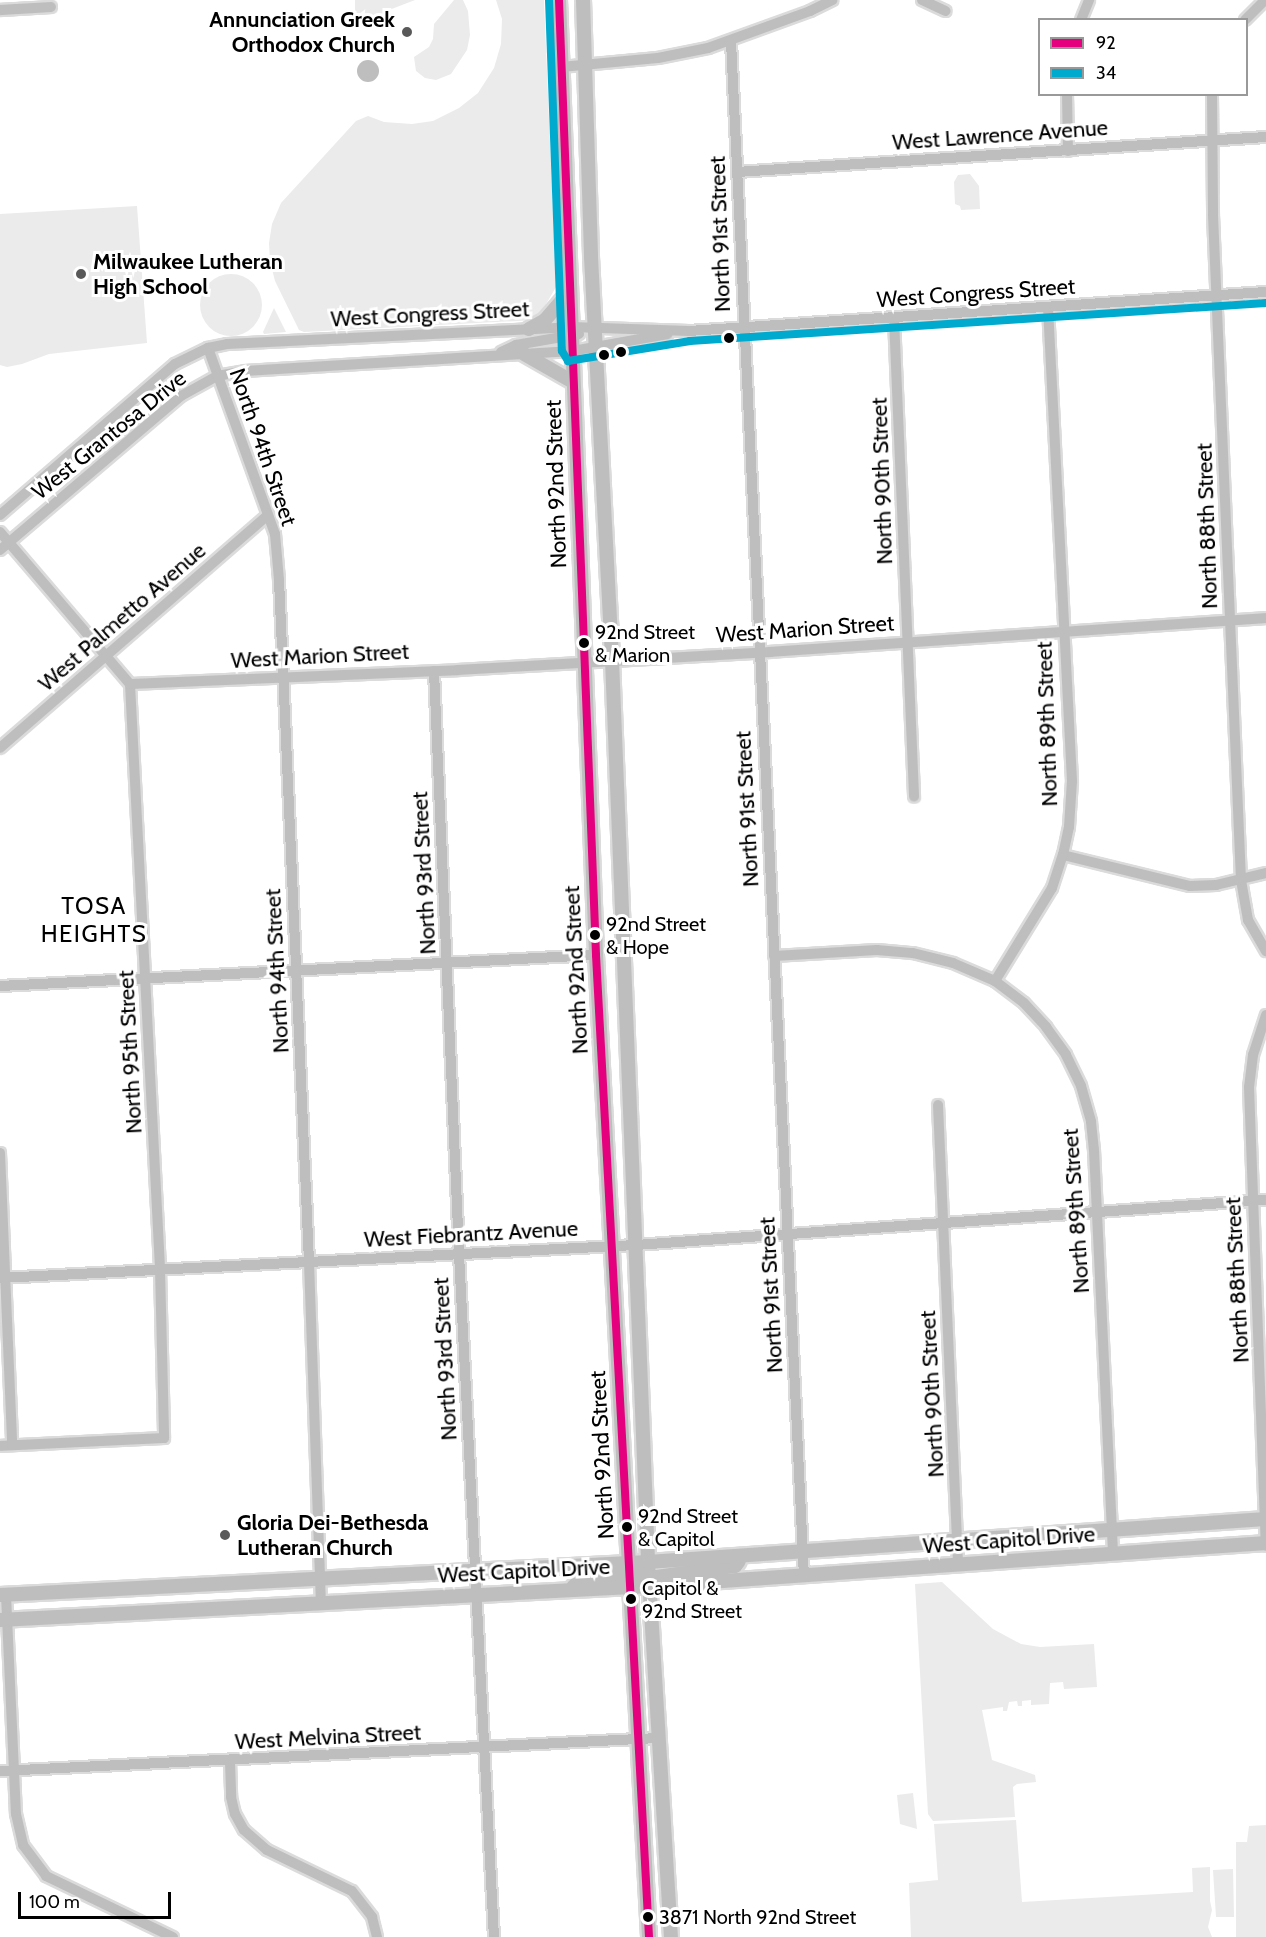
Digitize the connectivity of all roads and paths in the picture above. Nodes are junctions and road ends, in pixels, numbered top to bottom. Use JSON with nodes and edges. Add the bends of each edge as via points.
{"nodes":[{"id":1,"x":559,"y":0,"type":"edge"},
{"id":2,"x":583,"y":0,"type":"edge"},
{"id":3,"x":833,"y":0,"type":"edge"},
{"id":4,"x":922,"y":0,"type":"edge"},
{"id":5,"x":1089,"y":0,"type":"edge"},
{"id":6,"x":1265,"y":0,"type":"edge"},
{"id":7,"x":51,"y":7,"type":"dead end"},
{"id":8,"x":0,"y":10,"type":"edge"},
{"id":9,"x":946,"y":11,"type":"dead end"},
{"id":10,"x":1082,"y":18,"type":"edge"},
{"id":11,"x":1247,"y":18,"type":"edge"},
{"id":12,"x":731,"y":41,"type":"junction"},
{"id":13,"x":584,"y":65,"type":"junction"},
{"id":14,"x":561,"y":67,"type":"junction"},
{"id":15,"x":1067,"y":96,"type":"edge"},
{"id":16,"x":1212,"y":96,"type":"edge"},
{"id":17,"x":1266,"y":137,"type":"edge"},
{"id":18,"x":1211,"y":141,"type":"junction"},
{"id":19,"x":1068,"y":151,"type":"junction"},
{"id":20,"x":737,"y":172,"type":"junction"},
{"id":21,"x":570,"y":291,"type":"junction"},
{"id":22,"x":1266,"y":292,"type":"edge"},
{"id":23,"x":1217,"y":295,"type":"junction"},
{"id":24,"x":1048,"y":308,"type":"junction"},
{"id":25,"x":894,"y":318,"type":"junction"},
{"id":26,"x":743,"y":327,"type":"junction"},
{"id":27,"x":595,"y":328,"type":"junction"},
{"id":28,"x":529,"y":329,"type":"junction"},
{"id":29,"x":571,"y":331,"type":"junction"},
{"id":30,"x":689,"y":331,"type":"junction"},
{"id":31,"x":208,"y":348,"type":"junction"},
{"id":32,"x":597,"y":348,"type":"junction"},
{"id":33,"x":572,"y":351,"type":"junction"},
{"id":34,"x":524,"y":354,"type":"junction"},
{"id":35,"x":493,"y":355,"type":"junction"},
{"id":36,"x":217,"y":376,"type":"junction"},
{"id":37,"x":573,"y":382,"type":"junction"},
{"id":38,"x":0,"y":515,"type":"edge"},
{"id":39,"x":268,"y":515,"type":"junction"},
{"id":40,"x":0,"y":532,"type":"edge"},
{"id":41,"x":9,"y":543,"type":"junction"},
{"id":42,"x":0,"y":550,"type":"edge"},
{"id":43,"x":1266,"y":618,"type":"edge"},
{"id":44,"x":1230,"y":620,"type":"junction"},
{"id":45,"x":1062,"y":631,"type":"junction"},
{"id":46,"x":908,"y":642,"type":"junction"},
{"id":47,"x":758,"y":652,"type":"junction"},
{"id":48,"x":108,"y":656,"type":"junction"},
{"id":49,"x":612,"y":660,"type":"junction"},
{"id":50,"x":584,"y":662,"type":"junction"},
{"id":51,"x":434,"y":671,"type":"junction"},
{"id":52,"x":282,"y":678,"type":"junction"},
{"id":53,"x":130,"y":684,"type":"junction"},
{"id":54,"x":0,"y":748,"type":"edge"},
{"id":55,"x":914,"y":797,"type":"dead end"},
{"id":56,"x":1064,"y":855,"type":"junction"},
{"id":57,"x":1266,"y":873,"type":"edge"},
{"id":58,"x":1240,"y":880,"type":"junction"},
{"id":59,"x":1266,"y":951,"type":"edge"},
{"id":60,"x":596,"y":955,"type":"junction"},
{"id":61,"x":774,"y":956,"type":"junction"},
{"id":62,"x":448,"y":962,"type":"junction"},
{"id":63,"x":297,"y":970,"type":"junction"},
{"id":64,"x":146,"y":978,"type":"junction"},
{"id":65,"x":995,"y":981,"type":"junction"},
{"id":66,"x":0,"y":986,"type":"edge"},
{"id":67,"x":1266,"y":1015,"type":"edge"},
{"id":68,"x":938,"y":1105,"type":"dead end"},
{"id":69,"x":0,"y":1154,"type":"edge"},
{"id":70,"x":1266,"y":1200,"type":"edge"},
{"id":71,"x":1253,"y":1201,"type":"junction"},
{"id":72,"x":1097,"y":1212,"type":"junction"},
{"id":73,"x":943,"y":1223,"type":"junction"},
{"id":74,"x":787,"y":1234,"type":"junction"},
{"id":75,"x":636,"y":1245,"type":"junction"},
{"id":76,"x":612,"y":1246,"type":"junction"},
{"id":77,"x":459,"y":1254,"type":"junction"},
{"id":78,"x":309,"y":1262,"type":"junction"},
{"id":79,"x":160,"y":1269,"type":"junction"},
{"id":80,"x":3,"y":1277,"type":"edge"},
{"id":81,"x":12,"y":1445,"type":"junction"},
{"id":82,"x":0,"y":1446,"type":"edge"},
{"id":83,"x":1266,"y":1519,"type":"edge"},
{"id":84,"x":1112,"y":1530,"type":"junction"},
{"id":85,"x":957,"y":1541,"type":"junction"},
{"id":86,"x":1266,"y":1544,"type":"edge"},
{"id":87,"x":803,"y":1552,"type":"junction"},
{"id":88,"x":1113,"y":1553,"type":"junction"},
{"id":89,"x":958,"y":1564,"type":"junction"},
{"id":90,"x":475,"y":1571,"type":"junction"},
{"id":91,"x":630,"y":1575,"type":"junction"},
{"id":92,"x":650,"y":1575,"type":"junction"},
{"id":93,"x":804,"y":1575,"type":"junction"},
{"id":94,"x":320,"y":1579,"type":"junction"},
{"id":95,"x":3,"y":1595,"type":"edge"},
{"id":96,"x":477,"y":1595,"type":"junction"},
{"id":97,"x":321,"y":1603,"type":"junction"},
{"id":98,"x":4,"y":1620,"type":"edge"},
{"id":99,"x":658,"y":1738,"type":"junction"},
{"id":100,"x":639,"y":1740,"type":"junction"},
{"id":101,"x":485,"y":1748,"type":"junction"},
{"id":102,"x":230,"y":1761,"type":"junction"},
{"id":103,"x":0,"y":1771,"type":"edge"},
{"id":104,"x":15,"y":1771,"type":"junction"},
{"id":105,"x":173,"y":1937,"type":"edge"},
{"id":106,"x":377,"y":1937,"type":"edge"},
{"id":107,"x":494,"y":1937,"type":"edge"},
{"id":108,"x":649,"y":1937,"type":"edge"},
{"id":109,"x":670,"y":1937,"type":"edge"}],
"edges":[{"from":1,"to":14,"type":"main road","name":"North 92nd Street"},
{"from":2,"to":13,"type":"main road","name":"North 92nd Street"},
{"from":3,"to":12,"type":"street"},
{"from":4,"to":9,"type":"street"},
{"from":5,"to":10,"type":"street"},
{"from":6,"to":11,"type":"street"},
{"from":7,"to":8,"type":"street"},
{"from":12,"to":13,"type":"street","via":[[658,58]]},
{"from":12,"to":20,"type":"street","name":"North 91st Street"},
{"from":13,"to":14,"type":"street"},
{"from":13,"to":27,"type":"main road","name":"North 92nd Street"},
{"from":14,"to":21,"type":"main road","name":"North 92nd Street"},
{"from":15,"to":19,"type":"street"},
{"from":16,"to":18,"type":"street","name":"North 88th Street"},
{"from":17,"to":18,"type":"street","name":"West Lawrence Avenue"},
{"from":18,"to":19,"type":"street","name":"West Lawrence Avenue"},
{"from":18,"to":23,"type":"street","name":"North 88th Street"},
{"from":19,"to":20,"type":"street","name":"West Lawrence Avenue"},
{"from":20,"to":26,"type":"street","name":"North 91st Street"},
{"from":21,"to":28,"type":"main road","via":[[545,320]]},
{"from":21,"to":29,"type":"main road","name":"North 92nd Street"},
{"from":22,"to":23,"type":"street","name":"West Congress Street"},
{"from":23,"to":24,"type":"street","name":"West Congress Street"},
{"from":23,"to":44,"type":"street","name":"North 88th Street"},
{"from":24,"to":25,"type":"street","name":"West Congress Street"},
{"from":24,"to":45,"type":"street","name":"North 89th Street"},
{"from":25,"to":26,"type":"street","name":"West Congress Street"},
{"from":25,"to":46,"type":"street","name":"North 90th Street"},
{"from":26,"to":30,"type":"street","name":"West Congress Street"},
{"from":26,"to":47,"type":"street","name":"North 91st Street"},
{"from":27,"to":29,"type":"street","name":"West Congress Street"},
{"from":27,"to":30,"type":"street","name":"West Congress Street"},
{"from":27,"to":32,"type":"main road","name":"North 92nd Street"},
{"from":28,"to":29,"type":"street","name":"West Congress Street"},
{"from":28,"to":31,"type":"street","name":"West Congress Street","via":[[246,342]]},
{"from":29,"to":33,"type":"main road","name":"North 92nd Street"},
{"from":29,"to":35,"type":"street"},
{"from":30,"to":32,"type":"street","name":"West Congress Street"},
{"from":31,"to":36,"type":"street","name":"North 94th Street"},
{"from":31,"to":38,"type":"street","name":"West Grantosa Drive","via":[[175,364]]},
{"from":32,"to":33,"type":"street","name":"West Congress Street"},
{"from":32,"to":49,"type":"main road","name":"North 92nd Street"},
{"from":33,"to":34,"type":"street","name":"West Congress Street"},
{"from":33,"to":37,"type":"main road","name":"North 92nd Street"},
{"from":34,"to":35,"type":"street","name":"West Congress Street"},
{"from":34,"to":37,"type":"main road"},
{"from":35,"to":36,"type":"street","name":"West Congress Street"},
{"from":36,"to":39,"type":"street","name":"North 94th Street"},
{"from":36,"to":41,"type":"street","name":"West Grantosa Drive","via":[[181,396]]},
{"from":37,"to":50,"type":"main road","name":"North 92nd Street"},
{"from":39,"to":48,"type":"street","name":"West Palmetto Avenue"},
{"from":39,"to":52,"type":"street","name":"North 94th Street","via":[[275,534],[279,580]]},
{"from":40,"to":41,"type":"street"},
{"from":41,"to":42,"type":"street","name":"West Grantosa Drive"},
{"from":41,"to":48,"type":"street"},
{"from":43,"to":44,"type":"street","name":"West Marion Street"},
{"from":44,"to":45,"type":"street","name":"West Marion Street"},
{"from":44,"to":58,"type":"street","name":"North 88th Street"},
{"from":45,"to":46,"type":"street","name":"West Marion Street"},
{"from":45,"to":56,"type":"street","name":"North 89th Street","via":[[1072,781]]},
{"from":46,"to":47,"type":"street","name":"West Marion Street"},
{"from":46,"to":55,"type":"street","name":"North 90th Street"},
{"from":47,"to":49,"type":"street","name":"West Marion Street"},
{"from":47,"to":61,"type":"street","name":"North 91st Street"},
{"from":48,"to":53,"type":"street"},
{"from":48,"to":54,"type":"street","name":"West Palmetto Avenue"},
{"from":49,"to":50,"type":"street","name":"West Marion Street"},
{"from":49,"to":75,"type":"main road","name":"North 92nd Street"},
{"from":50,"to":51,"type":"street","name":"West Marion Street"},
{"from":50,"to":60,"type":"main road","name":"North 92nd Street"},
{"from":51,"to":52,"type":"street","name":"West Marion Street"},
{"from":51,"to":62,"type":"street","name":"North 93rd Street"},
{"from":52,"to":53,"type":"street","name":"West Marion Street"},
{"from":52,"to":63,"type":"street","name":"North 94th Street"},
{"from":53,"to":64,"type":"street","name":"North 95th Street"},
{"from":56,"to":58,"type":"street","via":[[1190,886]]},
{"from":56,"to":65,"type":"street","name":"North 89th Street","via":[[1052,888]]},
{"from":57,"to":58,"type":"street"},
{"from":58,"to":59,"type":"street","name":"North 88th Street","via":[[1248,920]]},
{"from":60,"to":62,"type":"street"},
{"from":60,"to":76,"type":"main road","name":"North 92nd Street"},
{"from":61,"to":65,"type":"street","via":[[877,950],[913,952]]},
{"from":61,"to":74,"type":"street","name":"North 91st Street"},
{"from":62,"to":63,"type":"street"},
{"from":62,"to":77,"type":"street","name":"North 93rd Street"},
{"from":63,"to":64,"type":"street"},
{"from":63,"to":78,"type":"street","name":"North 94th Street"},
{"from":64,"to":66,"type":"street"},
{"from":64,"to":79,"type":"street","name":"North 95th Street"},
{"from":65,"to":72,"type":"street","name":"North 89th Street","via":[[1024,1003],[1046,1027],[1081,1086],[1091,1122]]},
{"from":67,"to":71,"type":"street","name":"North 88th Street","via":[[1253,1055],[1249,1087]]},
{"from":68,"to":73,"type":"street","name":"North 90th Street"},
{"from":69,"to":80,"type":"street"},
{"from":70,"to":71,"type":"street","name":"West Fiebrantz Avenue"},
{"from":71,"to":72,"type":"street","name":"West Fiebrantz Avenue"},
{"from":71,"to":83,"type":"street","name":"North 88th Street"},
{"from":72,"to":73,"type":"street","name":"West Fiebrantz Avenue"},
{"from":72,"to":84,"type":"street","name":"North 89th Street"},
{"from":73,"to":74,"type":"street","name":"West Fiebrantz Avenue"},
{"from":73,"to":85,"type":"street","name":"North 90th Street"},
{"from":74,"to":75,"type":"street","name":"West Fiebrantz Avenue"},
{"from":74,"to":87,"type":"street","name":"North 91st Street"},
{"from":75,"to":76,"type":"street","name":"West Fiebrantz Avenue"},
{"from":75,"to":92,"type":"main road","name":"North 92nd Street"},
{"from":76,"to":77,"type":"street","name":"West Fiebrantz Avenue"},
{"from":76,"to":91,"type":"main road","name":"North 92nd Street"},
{"from":77,"to":78,"type":"street","name":"West Fiebrantz Avenue"},
{"from":77,"to":90,"type":"street","name":"North 93rd Street"},
{"from":78,"to":79,"type":"street","name":"West Fiebrantz Avenue"},
{"from":78,"to":94,"type":"street","name":"North 94th Street"},
{"from":79,"to":80,"type":"street","name":"West Fiebrantz Avenue"},
{"from":79,"to":81,"type":"street","name":"North 95th Street","via":[[164,1438]]},
{"from":80,"to":81,"type":"street"},
{"from":81,"to":82,"type":"street"},
{"from":83,"to":84,"type":"main road","name":"West Capitol Drive"},
{"from":83,"to":86,"type":"street","name":"North 88th Street"},
{"from":84,"to":85,"type":"main road","name":"West Capitol Drive"},
{"from":84,"to":88,"type":"street","name":"North 89th Street"},
{"from":85,"to":87,"type":"main road","name":"West Capitol Drive"},
{"from":85,"to":89,"type":"street","name":"North 90th Street"},
{"from":86,"to":88,"type":"main road","name":"West Capitol Drive"},
{"from":87,"to":92,"type":"main road","name":"West Capitol Drive","via":[[744,1556],[735,1566]]},
{"from":87,"to":93,"type":"street","name":"North 91st Street"},
{"from":88,"to":89,"type":"main road","name":"West Capitol Drive"},
{"from":89,"to":93,"type":"main road","name":"West Capitol Drive"},
{"from":90,"to":91,"type":"main road","name":"West Capitol Drive"},
{"from":90,"to":94,"type":"main road","name":"West Capitol Drive"},
{"from":90,"to":96,"type":"street","name":"North 93rd Street"},
{"from":91,"to":92,"type":"main road","name":"West Capitol Drive"},
{"from":91,"to":92,"type":"main road","name":"West Capitol Drive"},
{"from":91,"to":96,"type":"main road","name":"West Capitol Drive","via":[[569,1590]]},
{"from":91,"to":100,"type":"main road","name":"North 92nd Street"},
{"from":92,"to":93,"type":"main road","name":"West Capitol Drive"},
{"from":92,"to":99,"type":"main road","name":"North 92nd Street"},
{"from":94,"to":95,"type":"main road","name":"West Capitol Drive"},
{"from":94,"to":97,"type":"street","name":"North 94th Street"},
{"from":95,"to":98,"type":"street"},
{"from":96,"to":97,"type":"main road","name":"West Capitol Drive"},
{"from":96,"to":101,"type":"street","name":"North 93rd Street"},
{"from":97,"to":98,"type":"main road","name":"West Capitol Drive"},
{"from":98,"to":104,"type":"street"},
{"from":99,"to":100,"type":"street","name":"West Melvina Street"},
{"from":99,"to":109,"type":"main road","name":"North 92nd Street"},
{"from":100,"to":101,"type":"street","name":"West Melvina Street"},
{"from":100,"to":108,"type":"main road","name":"North 92nd Street"},
{"from":101,"to":102,"type":"street","name":"West Melvina Street"},
{"from":101,"to":107,"type":"street","name":"North 93rd Street"},
{"from":102,"to":104,"type":"street","name":"West Melvina Street"},
{"from":102,"to":106,"type":"street","via":[[231,1797],[244,1830],[267,1850],[352,1891],[372,1917]]},
{"from":103,"to":104,"type":"street","name":"West Melvina Street"},
{"from":104,"to":105,"type":"street","via":[[16,1814],[23,1845],[46,1876]]}]}
